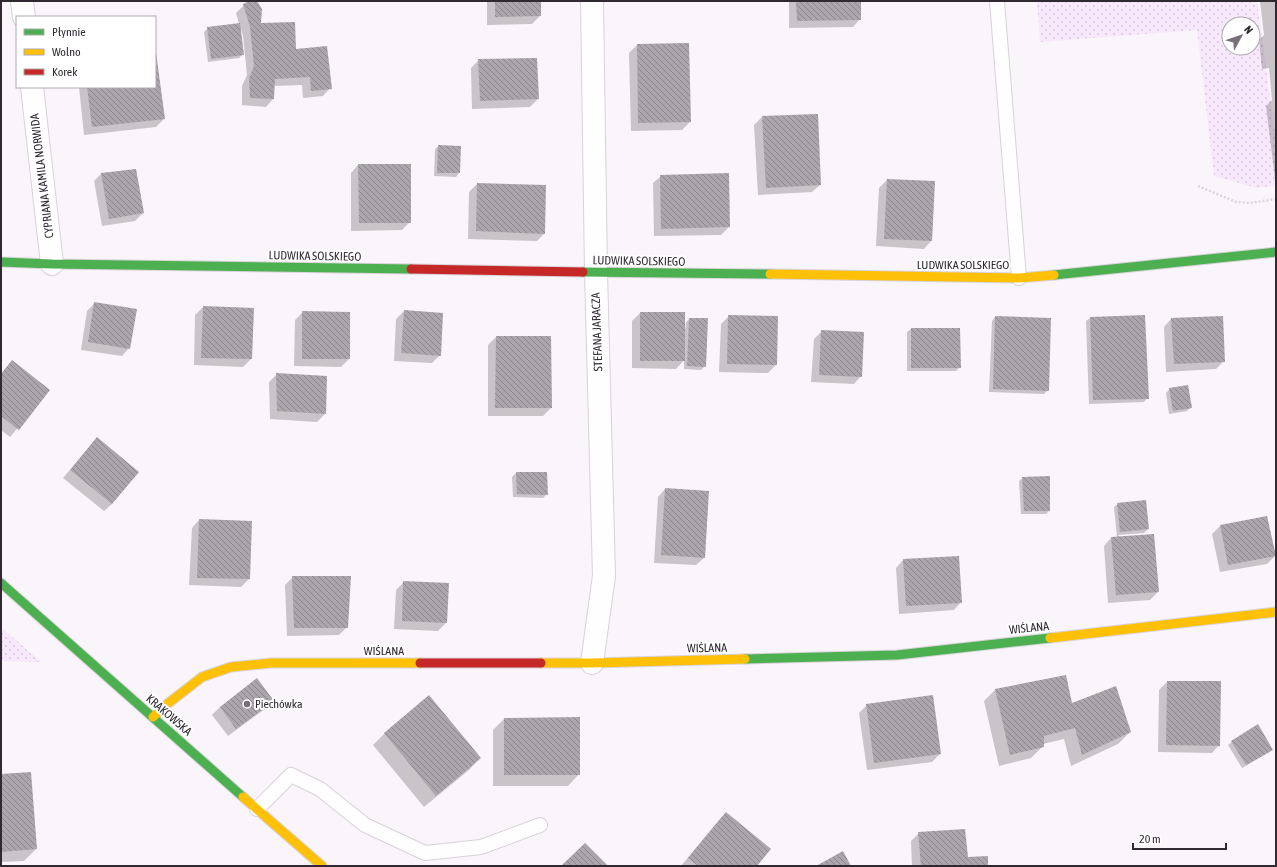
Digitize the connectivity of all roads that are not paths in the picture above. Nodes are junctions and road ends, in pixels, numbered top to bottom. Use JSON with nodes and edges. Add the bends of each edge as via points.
{"nodes":[{"id":1,"x":22,"y":1,"type":"edge"},
{"id":2,"x":592,"y":1,"type":"edge"},
{"id":3,"x":997,"y":1,"type":"edge"},
{"id":4,"x":24,"y":16,"type":"edge"},
{"id":5,"x":32,"y":88,"type":"edge"},
{"id":6,"x":1276,"y":252,"type":"edge"},
{"id":7,"x":1,"y":262,"type":"edge"},
{"id":8,"x":52,"y":264,"type":"junction"},
{"id":9,"x":596,"y":272,"type":"junction"},
{"id":10,"x":1019,"y":278,"type":"junction"},
{"id":11,"x":1,"y":583,"type":"edge"},
{"id":12,"x":1276,"y":612,"type":"edge"},
{"id":13,"x":592,"y":663,"type":"junction"},
{"id":14,"x":153,"y":718,"type":"junction"},
{"id":15,"x":257,"y":809,"type":"junction"},
{"id":16,"x":540,"y":824,"type":"dead end"},
{"id":17,"x":322,"y":866,"type":"edge"}],
"edges":[{"from":1,"to":4,"type":"street"},
{"from":2,"to":9,"type":"street","name":"STEFANA JARACZA"},
{"from":3,"to":10,"type":"lane"},
{"from":5,"to":8,"type":"street","name":"CYPRIANA KAMILA NORWIDA"},
{"from":6,"to":10,"type":"street","name":"LUDWIKA SOLSKIEGO"},
{"from":7,"to":8,"type":"street","name":"LUDWIKA SOLSKIEGO"},
{"from":8,"to":9,"type":"street","name":"LUDWIKA SOLSKIEGO"},
{"from":9,"to":10,"type":"street","name":"LUDWIKA SOLSKIEGO"},
{"from":9,"to":13,"type":"street","name":"STEFANA JARACZA","via":[[604,576]]},
{"from":11,"to":14,"type":"street","name":"KRAKOWSKA"},
{"from":12,"to":13,"type":"street","name":"WIŚLANA","via":[[897,655]]},
{"from":13,"to":14,"type":"street","name":"WIŚLANA","via":[[270,663],[231,668],[202,677]]},
{"from":14,"to":15,"type":"street","name":"KRAKOWSKA"},
{"from":15,"to":16,"type":"lane","via":[[290,775],[320,789],[365,825],[425,853],[481,847]]},
{"from":15,"to":17,"type":"street","name":"KRAKOWSKA"}]}
